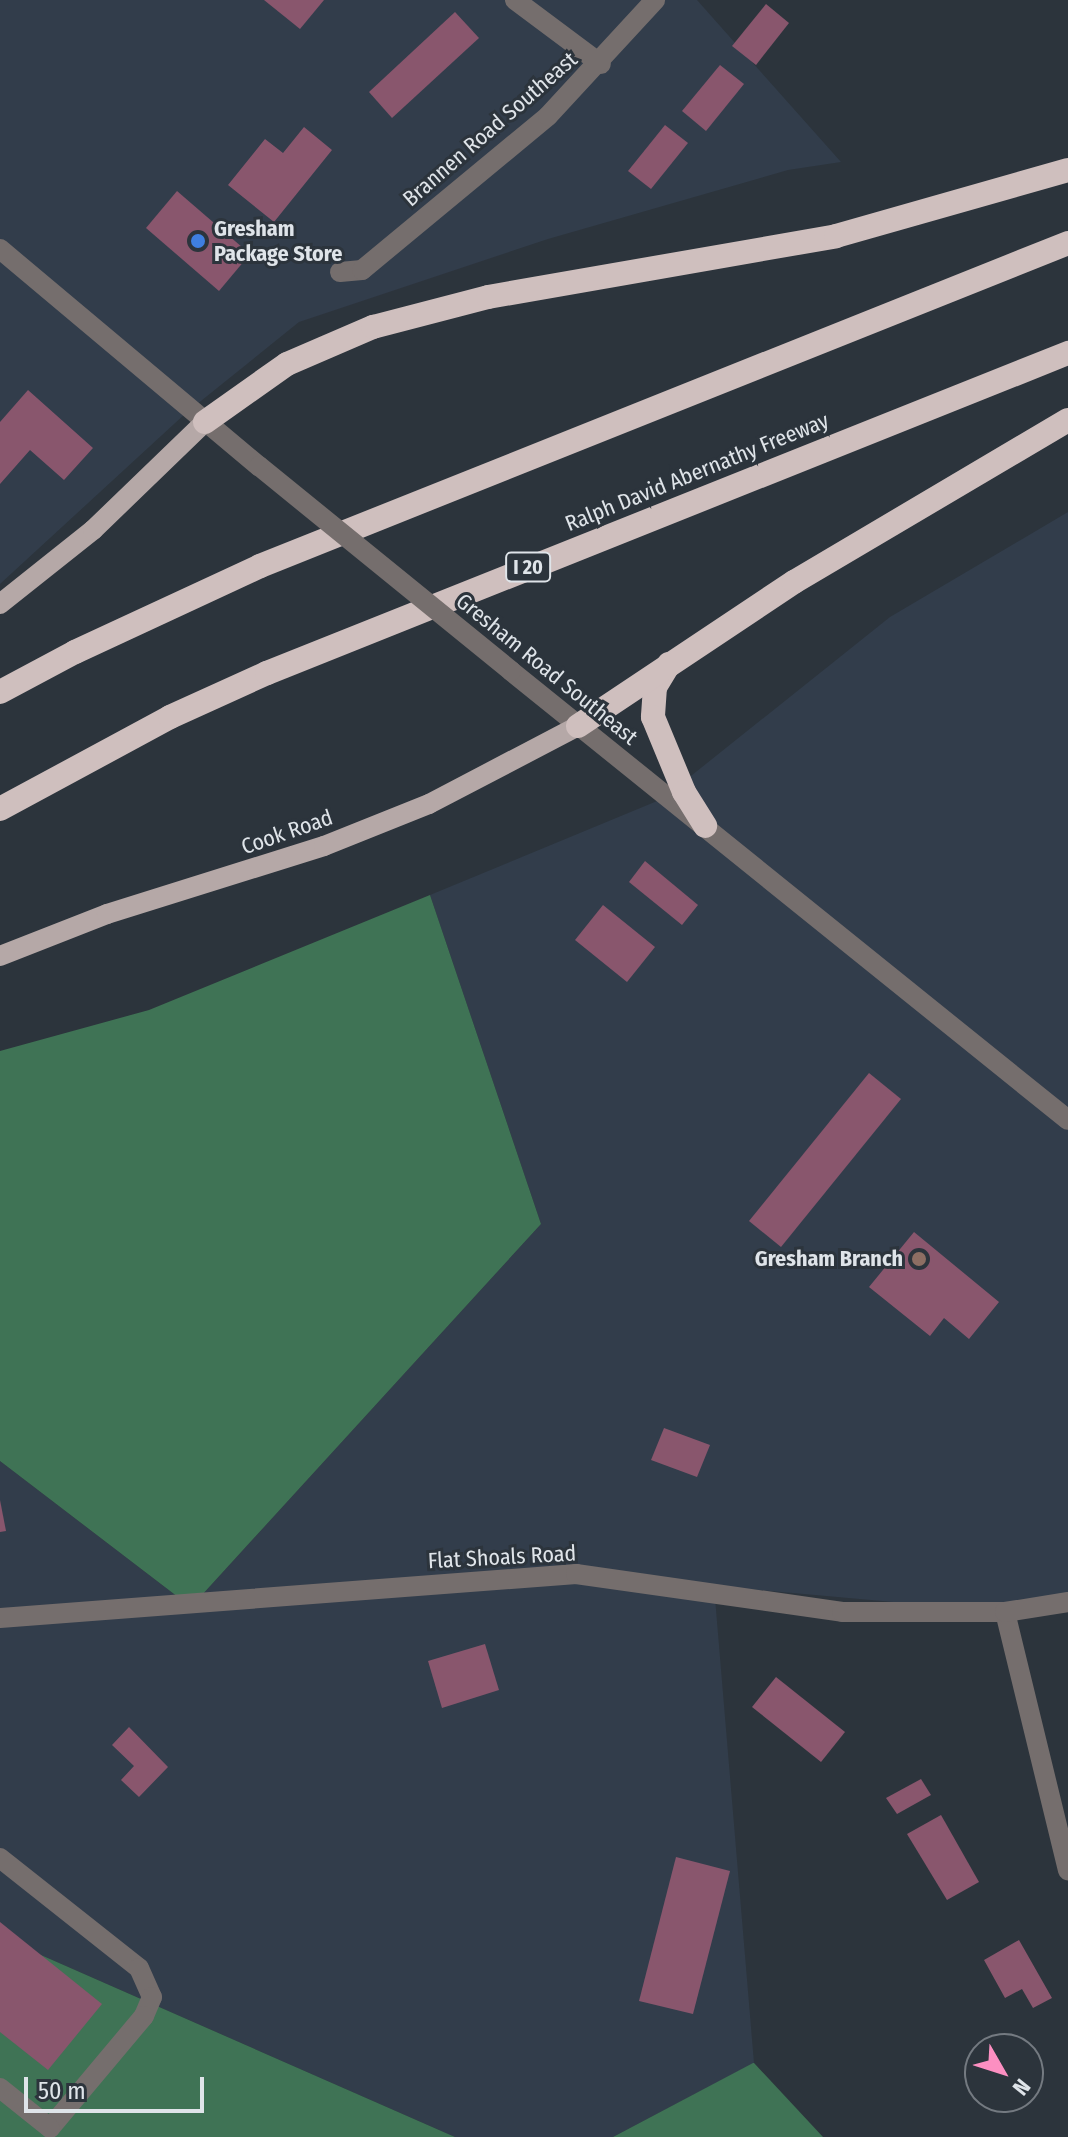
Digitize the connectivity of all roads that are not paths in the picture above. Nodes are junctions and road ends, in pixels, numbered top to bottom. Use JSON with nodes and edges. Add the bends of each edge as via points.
{"nodes":[{"id":1,"x":515,"y":0,"type":"edge"},
{"id":2,"x":655,"y":0,"type":"edge"},
{"id":3,"x":601,"y":64,"type":"junction"},
{"id":4,"x":1068,"y":170,"type":"edge"},
{"id":5,"x":1068,"y":243,"type":"edge"},
{"id":6,"x":0,"y":249,"type":"edge"},
{"id":7,"x":340,"y":272,"type":"dead end"},
{"id":8,"x":1068,"y":353,"type":"edge"},
{"id":9,"x":1068,"y":420,"type":"edge"},
{"id":10,"x":205,"y":422,"type":"junction"},
{"id":11,"x":0,"y":604,"type":"edge"},
{"id":12,"x":672,"y":660,"type":"junction"},
{"id":13,"x":0,"y":692,"type":"edge"},
{"id":14,"x":578,"y":726,"type":"junction"},
{"id":15,"x":0,"y":809,"type":"edge"},
{"id":16,"x":705,"y":826,"type":"junction"},
{"id":17,"x":0,"y":956,"type":"edge"},
{"id":18,"x":1068,"y":1120,"type":"edge"},
{"id":19,"x":1068,"y":1602,"type":"edge"},
{"id":20,"x":1005,"y":1612,"type":"junction"},
{"id":21,"x":0,"y":1618,"type":"edge"},
{"id":22,"x":0,"y":1858,"type":"edge"},
{"id":23,"x":1068,"y":1870,"type":"edge"},
{"id":24,"x":0,"y":2088,"type":"edge"},
{"id":25,"x":46,"y":2133,"type":"edge"}],
"edges":[{"from":1,"to":3,"type":"street"},
{"from":2,"to":3,"type":"street","name":"Brannen Road Southeast"},
{"from":3,"to":7,"type":"street","name":"Brannen Road Southeast","via":[[548,116],[362,270]]},
{"from":4,"to":10,"type":"highway","via":[[836,236],[488,297],[373,327],[287,364]]},
{"from":5,"to":13,"type":"highway","via":[[260,566]]},
{"from":6,"to":10,"type":"street","name":"Gresham Road Southeast"},
{"from":8,"to":15,"type":"highway","name":"Ralph David Abernathy Freeway","number":"I 20","via":[[267,673],[170,717]]},
{"from":9,"to":12,"type":"highway"},
{"from":10,"to":11,"type":"main road","via":[[86,535]]},
{"from":10,"to":14,"type":"street","name":"Gresham Road Southeast","bridge":true},
{"from":12,"to":14,"type":"highway"},
{"from":12,"to":16,"type":"highway","via":[[655,687],[653,717],[684,792]]},
{"from":14,"to":16,"type":"street","name":"Gresham Road Southeast"},
{"from":14,"to":17,"type":"main road","name":"Cook Road","via":[[429,804],[324,846],[107,914]]},
{"from":16,"to":18,"type":"street","name":"Gresham Road Southeast"},
{"from":19,"to":20,"type":"street","name":"Flat Shoals Road"},
{"from":20,"to":21,"type":"street","name":"Flat Shoals Road","via":[[842,1612],[576,1574]]},
{"from":20,"to":23,"type":"street"},
{"from":22,"to":25,"type":"street","via":[[139,1968],[152,1997],[144,2016]]},
{"from":24,"to":25,"type":"street"}]}
